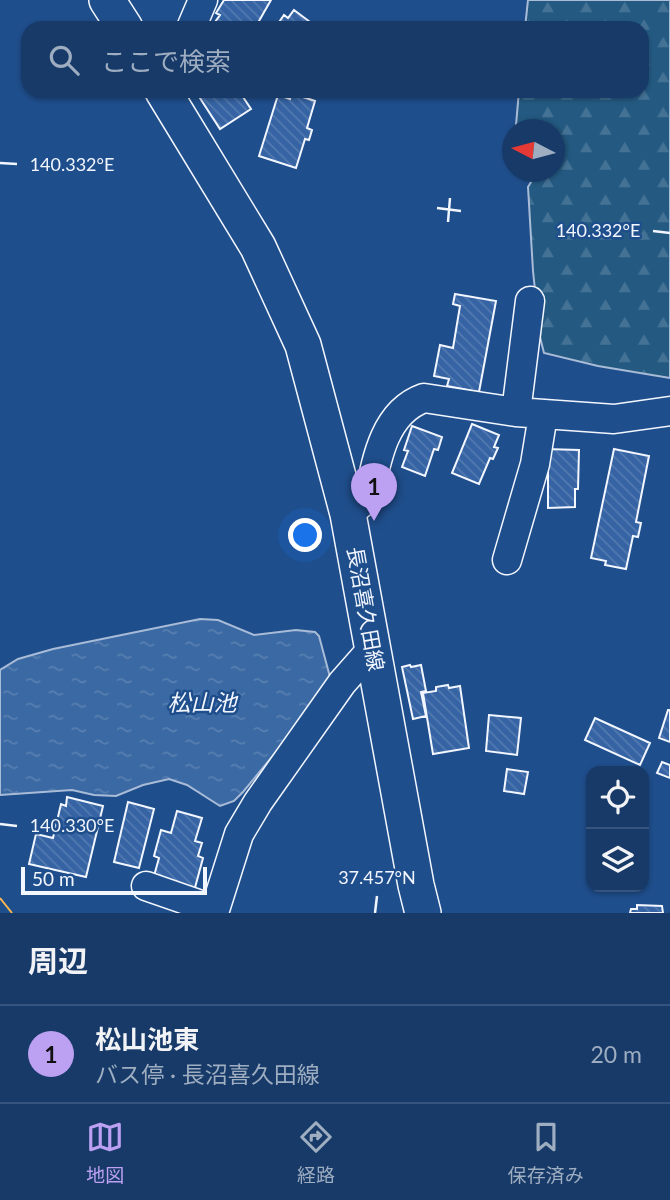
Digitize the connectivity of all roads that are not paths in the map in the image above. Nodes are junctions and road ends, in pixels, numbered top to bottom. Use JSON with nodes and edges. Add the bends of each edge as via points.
{"nodes":[{"id":1,"x":107,"y":0,"type":"edge"},
{"id":2,"x":203,"y":0,"type":"edge"},
{"id":3,"x":120,"y":21,"type":"edge"},
{"id":4,"x":194,"y":21,"type":"edge"},
{"id":5,"x":169,"y":98,"type":"edge"},
{"id":6,"x":530,"y":301,"type":"dead end"},
{"id":7,"x":670,"y":411,"type":"edge"},
{"id":8,"x":529,"y":413,"type":"junction"},
{"id":9,"x":348,"y":514,"type":"junction"},
{"id":10,"x":507,"y":560,"type":"dead end"},
{"id":11,"x":373,"y":653,"type":"junction"},
{"id":12,"x":146,"y":886,"type":"dead end"},
{"id":13,"x":214,"y":911,"type":"edge"},
{"id":14,"x":423,"y":913,"type":"edge"}],
"edges":[{"from":1,"to":3,"type":"main road"},
{"from":2,"to":4,"type":"street"},
{"from":5,"to":9,"type":"main road","name":"長沼喜久田線","via":[[258,247],[303,345]]},
{"from":6,"to":8,"type":"street"},
{"from":7,"to":8,"type":"street","via":[[614,419]]},
{"from":8,"to":9,"type":"street","via":[[424,398],[413,401],[401,411],[378,455],[369,497]]},
{"from":8,"to":10,"type":"street","via":[[535,464]]},
{"from":9,"to":11,"type":"main road","name":"長沼喜久田線"},
{"from":11,"to":13,"type":"street","via":[[342,683],[258,802],[239,834]]},
{"from":11,"to":14,"type":"main road","name":"長沼喜久田線"},
{"from":12,"to":13,"type":"street"}]}
